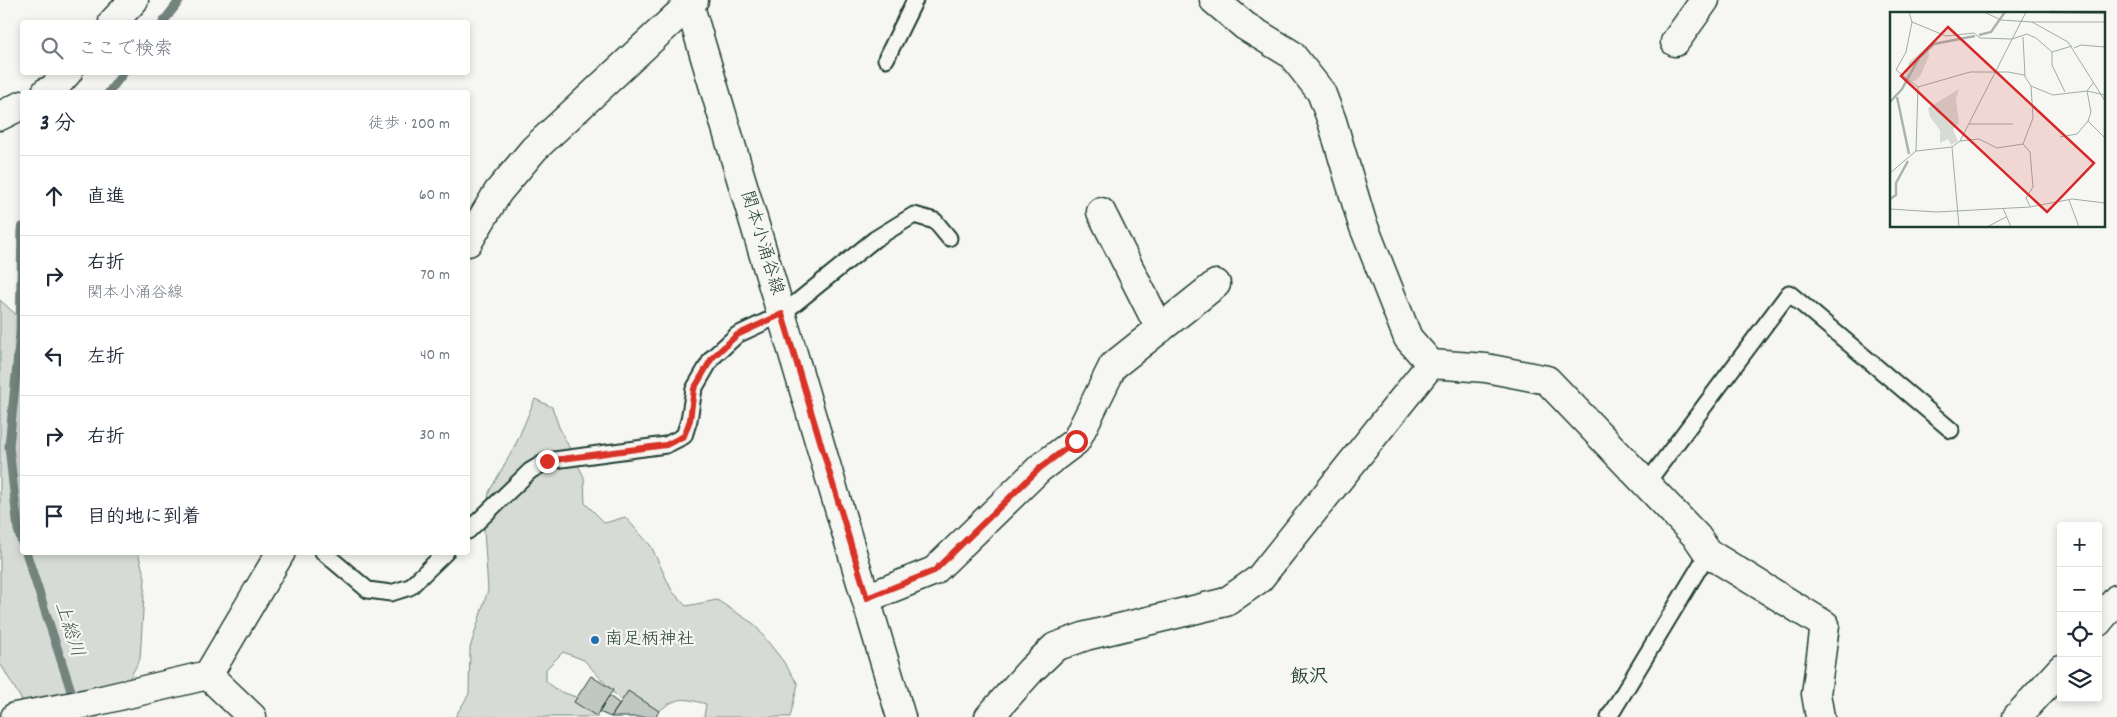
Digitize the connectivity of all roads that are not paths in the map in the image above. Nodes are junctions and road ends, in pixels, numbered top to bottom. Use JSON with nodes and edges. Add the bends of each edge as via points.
{"nodes":[{"id":1,"x":134,"y":0,"type":"edge"},
{"id":2,"x":915,"y":0,"type":"edge"},
{"id":3,"x":1214,"y":0,"type":"edge"},
{"id":4,"x":1705,"y":0,"type":"edge"},
{"id":5,"x":690,"y":2,"type":"edge"},
{"id":6,"x":115,"y":20,"type":"edge"},
{"id":7,"x":1675,"y":42,"type":"dead end"},
{"id":8,"x":886,"y":59,"type":"dead end"},
{"id":9,"x":65,"y":75,"type":"edge"},
{"id":10,"x":51,"y":90,"type":"edge"},
{"id":11,"x":20,"y":105,"type":"edge"},
{"id":12,"x":0,"y":116,"type":"edge"},
{"id":13,"x":1101,"y":212,"type":"dead end"},
{"id":14,"x":949,"y":238,"type":"dead end"},
{"id":15,"x":470,"y":239,"type":"edge"},
{"id":16,"x":1216,"y":284,"type":"dead end"},
{"id":17,"x":782,"y":314,"type":"junction"},
{"id":18,"x":1160,"y":329,"type":"junction"},
{"id":19,"x":1431,"y":364,"type":"junction"},
{"id":20,"x":1951,"y":430,"type":"dead end"},
{"id":21,"x":1646,"y":484,"type":"junction"},
{"id":22,"x":470,"y":529,"type":"edge"},
{"id":23,"x":1708,"y":552,"type":"junction"},
{"id":24,"x":279,"y":555,"type":"edge"},
{"id":25,"x":327,"y":555,"type":"edge"},
{"id":26,"x":443,"y":555,"type":"edge"},
{"id":27,"x":867,"y":598,"type":"junction"},
{"id":28,"x":2117,"y":599,"type":"edge"},
{"id":29,"x":2102,"y":617,"type":"edge"},
{"id":30,"x":2057,"y":672,"type":"edge"},
{"id":31,"x":208,"y":675,"type":"junction"},
{"id":32,"x":15,"y":717,"type":"edge"},
{"id":33,"x":252,"y":717,"type":"edge"},
{"id":34,"x":900,"y":717,"type":"edge"},
{"id":35,"x":990,"y":717,"type":"edge"},
{"id":36,"x":1609,"y":717,"type":"edge"},
{"id":37,"x":1820,"y":717,"type":"edge"},
{"id":38,"x":2017,"y":717,"type":"edge"}],
"edges":[{"from":1,"to":6,"type":"street"},
{"from":2,"to":8,"type":"lane"},
{"from":3,"to":19,"type":"street","via":[[1245,26],[1291,54],[1321,92],[1362,222],[1404,329]]},
{"from":4,"to":7,"type":"street"},
{"from":5,"to":15,"type":"street","via":[[534,149],[498,192]]},
{"from":5,"to":17,"type":"street","name":"関本小涌谷線"},
{"from":9,"to":10,"type":"street"},
{"from":11,"to":12,"type":"street"},
{"from":13,"to":18,"type":"street"},
{"from":14,"to":17,"type":"lane","via":[[935,221],[914,215],[875,240]]},
{"from":16,"to":18,"type":"street"},
{"from":17,"to":22,"type":"lane","via":[[737,335],[712,358],[694,389],[690,420],[684,436],[666,445],[547,461],[530,471]]},
{"from":17,"to":27,"type":"street","name":"関本小涌谷線"},
{"from":18,"to":27,"type":"street","via":[[1113,366],[1076,441],[1040,468],[934,571]]},
{"from":19,"to":21,"type":"street","via":[[1486,368],[1547,380]]},
{"from":19,"to":35,"type":"street","via":[[1259,578],[1226,602],[1086,636],[1055,647]]},
{"from":20,"to":21,"type":"lane","via":[[1789,293]]},
{"from":21,"to":23,"type":"street"},
{"from":23,"to":36,"type":"lane"},
{"from":23,"to":37,"type":"street","via":[[1825,625],[1816,694]]},
{"from":24,"to":31,"type":"street"},
{"from":25,"to":26,"type":"lane","via":[[368,590],[391,593],[410,587]]},
{"from":27,"to":34,"type":"street","name":"関本小涌谷線"},
{"from":28,"to":29,"type":"street"},
{"from":30,"to":38,"type":"street"},
{"from":31,"to":32,"type":"street"},
{"from":31,"to":33,"type":"street"}]}
